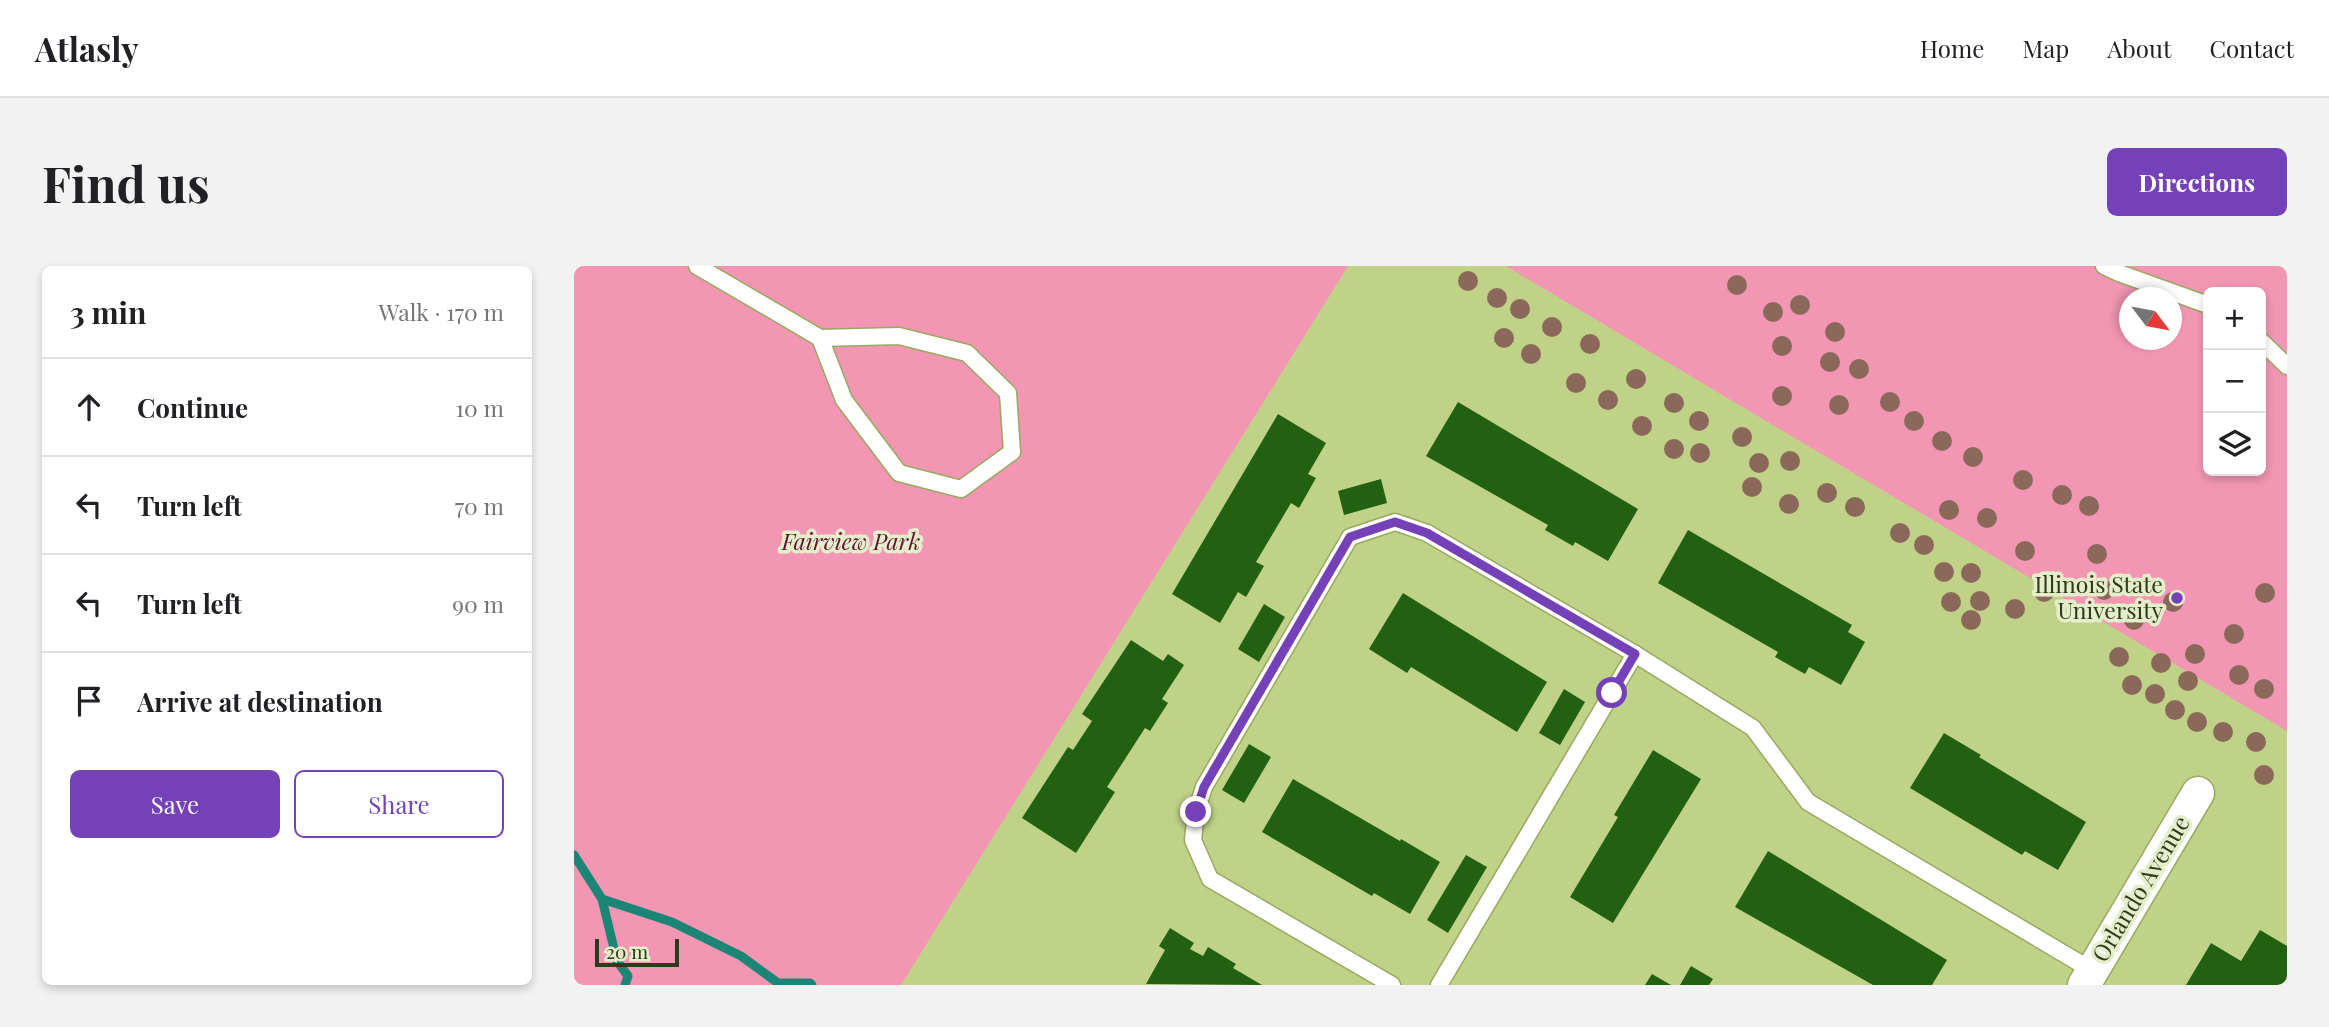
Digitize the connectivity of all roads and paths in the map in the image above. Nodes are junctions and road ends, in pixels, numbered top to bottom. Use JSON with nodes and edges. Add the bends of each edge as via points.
{"nodes":[{"id":1,"x":697,"y":266,"type":"edge"},
{"id":2,"x":2104,"y":266,"type":"edge"},
{"id":3,"x":2203,"y":303,"type":"edge"},
{"id":4,"x":820,"y":338,"type":"junction"},
{"id":5,"x":2266,"y":346,"type":"edge"},
{"id":6,"x":2287,"y":366,"type":"edge"},
{"id":7,"x":1635,"y":654,"type":"junction"},
{"id":8,"x":2198,"y":793,"type":"dead end"},
{"id":9,"x":2088,"y":978,"type":"edge"},
{"id":10,"x":1392,"y":985,"type":"edge"},
{"id":11,"x":1440,"y":985,"type":"edge"}],
"edges":[{"from":1,"to":4,"type":"lane"},
{"from":2,"to":3,"type":"lane"},
{"from":4,"to":4,"type":"lane","via":[[844,400],[899,473],[961,489],[1012,452],[1008,393],[967,353],[900,336]]},
{"from":5,"to":6,"type":"lane"},
{"from":7,"to":9,"type":"lane","via":[[1753,728],[1808,802]]},
{"from":7,"to":10,"type":"lane","via":[[1427,533],[1395,522],[1350,537],[1204,787],[1193,840],[1210,879]]},
{"from":7,"to":11,"type":"lane"},
{"from":8,"to":9,"type":"street","name":"Orlando Avenue"}]}
